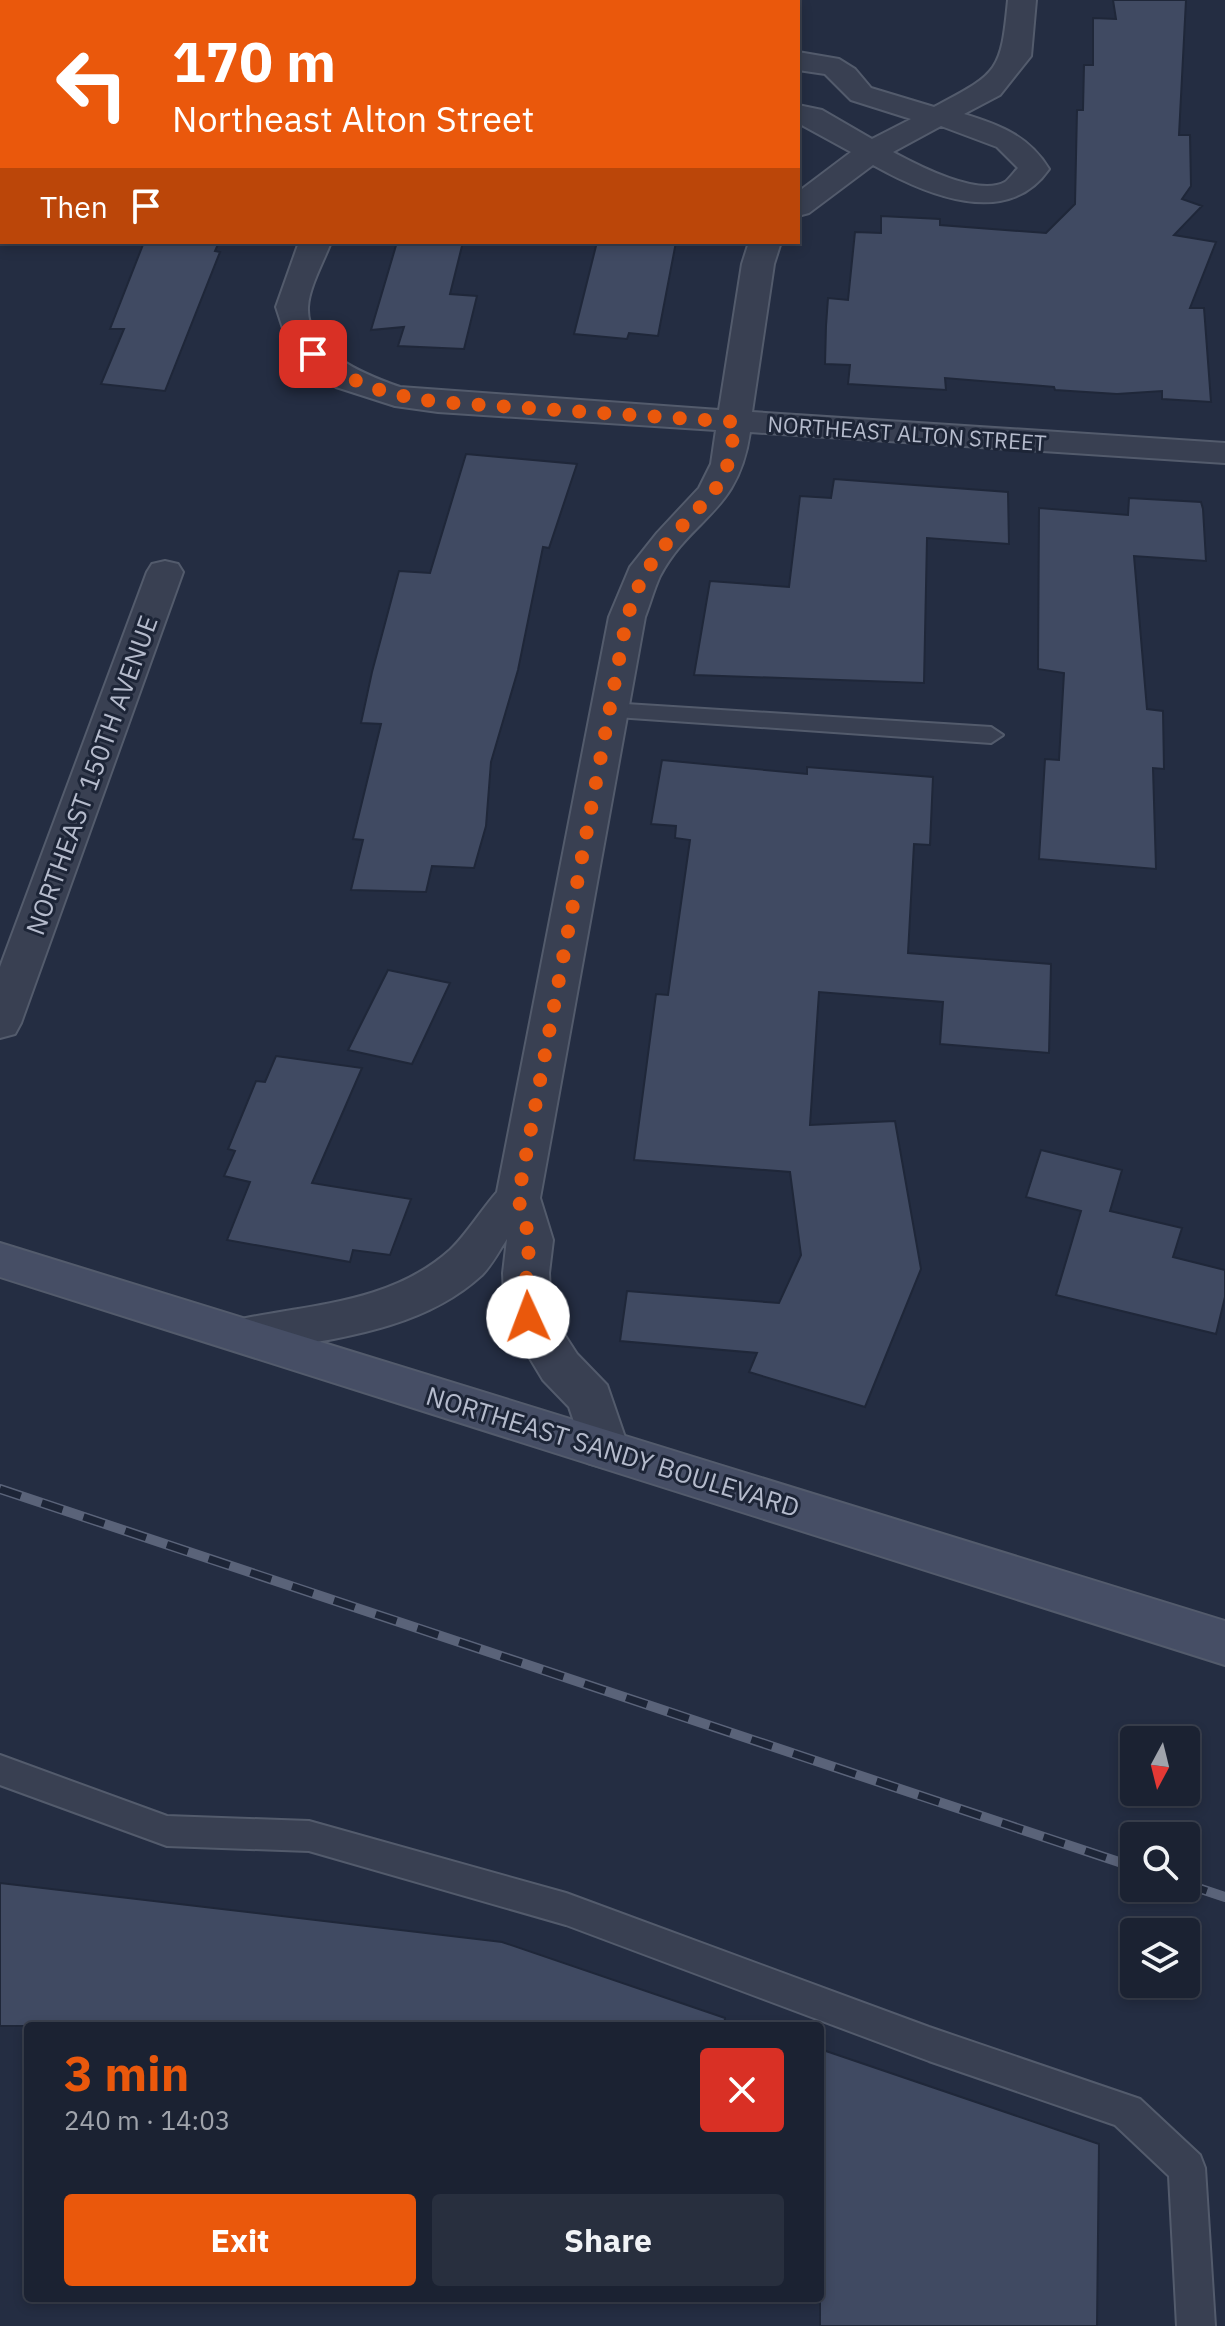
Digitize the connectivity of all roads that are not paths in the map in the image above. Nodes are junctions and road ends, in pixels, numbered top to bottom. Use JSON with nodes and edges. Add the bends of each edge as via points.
{"nodes":[{"id":1,"x":1015,"y":0,"type":"edge"},
{"id":2,"x":1022,"y":0,"type":"edge"},
{"id":3,"x":800,"y":61,"type":"edge"},
{"id":4,"x":800,"y":114,"type":"edge"},
{"id":5,"x":938,"y":117,"type":"junction"},
{"id":6,"x":872,"y":151,"type":"junction"},
{"id":7,"x":800,"y":205,"type":"edge"},
{"id":8,"x":314,"y":244,"type":"edge"},
{"id":9,"x":764,"y":244,"type":"edge"},
{"id":10,"x":736,"y":422,"type":"junction"},
{"id":11,"x":1225,"y":453,"type":"edge"},
{"id":12,"x":165,"y":572,"type":"dead end"},
{"id":13,"x":610,"y":711,"type":"junction"},
{"id":14,"x":991,"y":735,"type":"dead end"},
{"id":15,"x":0,"y":1023,"type":"edge"},
{"id":16,"x":518,"y":1198,"type":"junction"},
{"id":17,"x":0,"y":1260,"type":"edge"},
{"id":18,"x":246,"y":1336,"type":"junction"},
{"id":19,"x":605,"y":1449,"type":"junction"},
{"id":20,"x":1225,"y":1643,"type":"edge"},
{"id":21,"x":0,"y":1770,"type":"edge"},
{"id":22,"x":1196,"y":2326,"type":"edge"}],
"edges":[{"from":1,"to":2,"type":"lane"},
{"from":2,"to":5,"type":"street","via":[[1017,56],[1007,73],[990,89]]},
{"from":3,"to":5,"type":"street","via":[[830,66],[858,93]]},
{"from":4,"to":6,"type":"street"},
{"from":5,"to":6,"type":"street"},
{"from":5,"to":6,"type":"street","via":[[1019,147],[1031,158],[1034,169],[1028,179],[1015,188],[970,194],[913,174]]},
{"from":6,"to":7,"type":"street"},
{"from":8,"to":10,"type":"street","name":"NORTHEAST ALTON STREET","via":[[292,307],[300,340],[348,380],[395,396],[438,402]]},
{"from":9,"to":10,"type":"street"},
{"from":10,"to":11,"type":"street","name":"NORTHEAST ALTON STREET"},
{"from":10,"to":13,"type":"street","via":[[728,464],[714,492],[643,575],[627,617]]},
{"from":12,"to":15,"type":"street","name":"NORTHEAST 150TH AVENUE"},
{"from":13,"to":14,"type":"lane"},
{"from":13,"to":16,"type":"street"},
{"from":16,"to":18,"type":"street","via":[[468,1261],[422,1295],[379,1311]]},
{"from":16,"to":19,"type":"street","via":[[530,1240],[528,1317],[560,1367],[590,1398]]},
{"from":17,"to":18,"type":"main road","name":"NORTHEAST SANDY BOULEVARD"},
{"from":18,"to":19,"type":"main road","name":"NORTHEAST SANDY BOULEVARD"},
{"from":19,"to":20,"type":"main road","name":"NORTHEAST SANDY BOULEVARD"},
{"from":21,"to":22,"type":"lane","via":[[167,1831],[309,1836],[566,1909],[929,2044],[1127,2111],[1187,2168]]}]}
